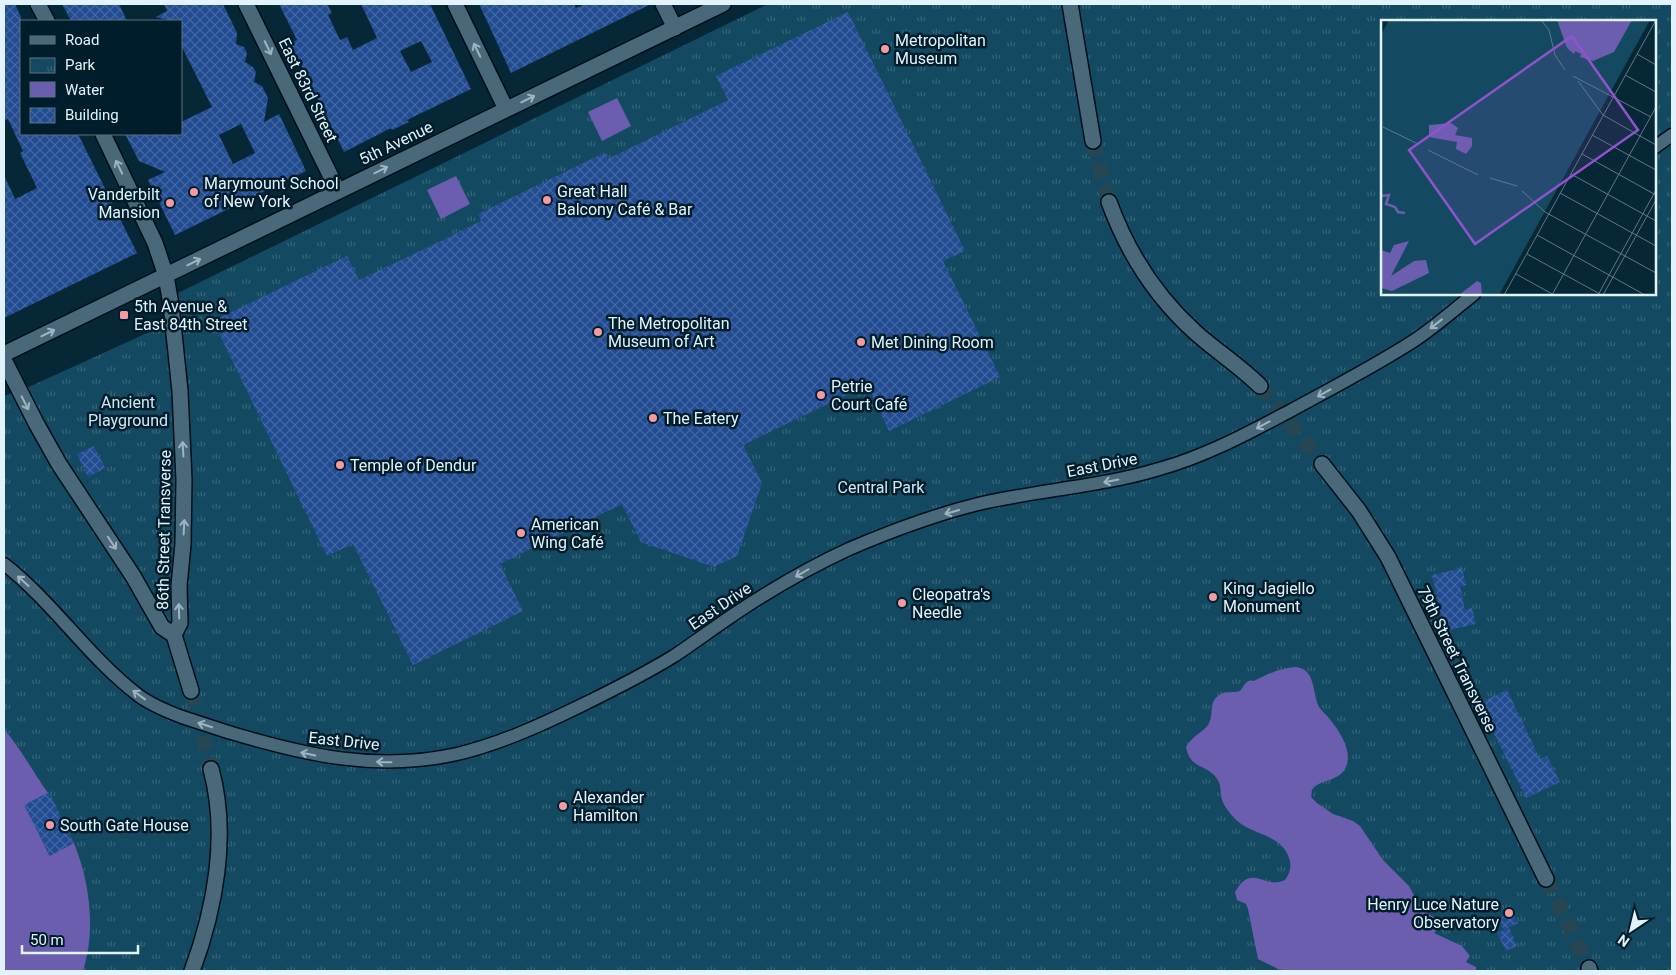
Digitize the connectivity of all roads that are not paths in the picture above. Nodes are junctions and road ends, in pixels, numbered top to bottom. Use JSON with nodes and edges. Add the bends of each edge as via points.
{"nodes":[{"id":1,"x":38,"y":4,"type":"edge"},
{"id":2,"x":246,"y":4,"type":"edge"},
{"id":3,"x":455,"y":4,"type":"edge"},
{"id":4,"x":663,"y":4,"type":"edge"},
{"id":5,"x":723,"y":4,"type":"edge"},
{"id":6,"x":1070,"y":4,"type":"edge"},
{"id":7,"x":46,"y":20,"type":"edge"},
{"id":8,"x":675,"y":28,"type":"junction"},
{"id":9,"x":506,"y":109,"type":"junction"},
{"id":10,"x":103,"y":135,"type":"edge"},
{"id":11,"x":1672,"y":135,"type":"edge"},
{"id":12,"x":1093,"y":141,"type":"tunnel mouth"},
{"id":13,"x":1656,"y":146,"type":"edge"},
{"id":14,"x":338,"y":191,"type":"junction"},
{"id":15,"x":1108,"y":202,"type":"tunnel mouth"},
{"id":16,"x":166,"y":276,"type":"junction"},
{"id":17,"x":1473,"y":295,"type":"edge"},
{"id":18,"x":4,"y":354,"type":"edge"},
{"id":19,"x":4,"y":360,"type":"edge"},
{"id":20,"x":1260,"y":386,"type":"tunnel mouth"},
{"id":21,"x":1322,"y":464,"type":"tunnel mouth"},
{"id":22,"x":4,"y":564,"type":"edge"},
{"id":23,"x":174,"y":635,"type":"junction"},
{"id":24,"x":191,"y":691,"type":"tunnel mouth"},
{"id":25,"x":211,"y":769,"type":"tunnel mouth"},
{"id":26,"x":1546,"y":879,"type":"tunnel mouth"},
{"id":27,"x":192,"y":971,"type":"edge"}],
"edges":[{"from":1,"to":7,"type":"main road"},
{"from":2,"to":14,"type":"main road","name":"East 83rd Street","one_way":true},
{"from":9,"to":3,"type":"main road","one_way":true},
{"from":4,"to":8,"type":"main road"},
{"from":5,"to":8,"type":"main road","name":"5th Avenue"},
{"from":6,"to":12,"type":"main road"},
{"from":9,"to":8,"type":"main road","name":"5th Avenue","one_way":true},
{"from":14,"to":9,"type":"main road","name":"5th Avenue","one_way":true},
{"from":16,"to":10,"type":"main road","name":"86th Street Transverse","one_way":true,"via":[[150,230]]},
{"from":11,"to":13,"type":"street"},
{"from":16,"to":14,"type":"main road","name":"5th Avenue","one_way":true},
{"from":15,"to":20,"type":"main road","via":[[1130,250],[1159,294],[1194,332]]},
{"from":18,"to":16,"type":"main road","name":"5th Avenue","one_way":true},
{"from":23,"to":16,"type":"main road","name":"86th Street Transverse","one_way":true,"via":[[180,623],[184,480],[180,391]]},
{"from":17,"to":22,"type":"street","name":"East Drive","one_way":true,"bridge":true,"via":[[1397,352],[1218,448],[1179,464],[1132,477],[969,507],[872,540],[786,582],[637,678],[545,723],[474,750],[432,759],[372,762],[318,756],[228,732],[152,704],[124,683],[38,594]]},
{"from":19,"to":23,"type":"main road","name":"86th Street Transverse","one_way":true,"via":[[58,464],[133,576],[162,627]]},
{"from":21,"to":26,"type":"main road","name":"79th Street Transverse","via":[[1359,511],[1388,557]]},
{"from":23,"to":24,"type":"main road","name":"86th Street Transverse"},
{"from":25,"to":27,"type":"main road","via":[[217,801],[217,861],[207,926]]}]}
